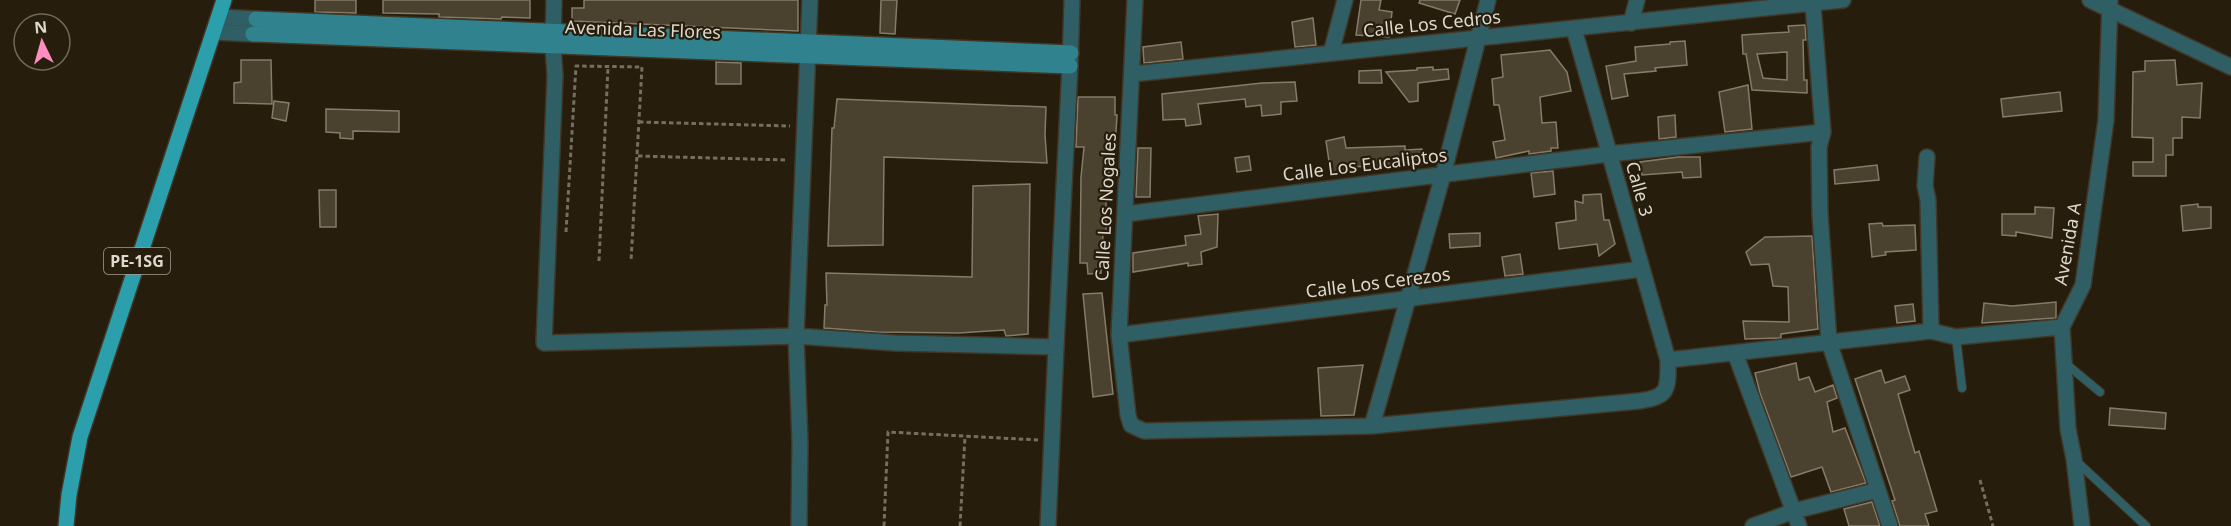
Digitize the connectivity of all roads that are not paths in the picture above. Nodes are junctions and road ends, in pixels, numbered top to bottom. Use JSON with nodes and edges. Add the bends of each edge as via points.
{"nodes":[{"id":1,"x":224,"y":0,"type":"edge"},
{"id":2,"x":554,"y":0,"type":"edge"},
{"id":3,"x":810,"y":0,"type":"edge"},
{"id":4,"x":1072,"y":0,"type":"edge"},
{"id":5,"x":1135,"y":0,"type":"edge"},
{"id":6,"x":1345,"y":0,"type":"edge"},
{"id":7,"x":1488,"y":0,"type":"edge"},
{"id":8,"x":1637,"y":0,"type":"edge"},
{"id":9,"x":1843,"y":0,"type":"edge"},
{"id":10,"x":2090,"y":0,"type":"edge"},
{"id":11,"x":2109,"y":4,"type":"edge"},
{"id":12,"x":1758,"y":5,"type":"edge"},
{"id":13,"x":1813,"y":5,"type":"junction"},
{"id":14,"x":219,"y":17,"type":"junction"},
{"id":15,"x":1631,"y":23,"type":"junction"},
{"id":16,"x":255,"y":26,"type":"junction"},
{"id":17,"x":1574,"y":29,"type":"junction"},
{"id":18,"x":214,"y":32,"type":"junction"},
{"id":19,"x":553,"y":39,"type":"junction"},
{"id":20,"x":1479,"y":39,"type":"junction"},
{"id":21,"x":808,"y":49,"type":"junction"},
{"id":22,"x":1331,"y":53,"type":"junction"},
{"id":23,"x":1071,"y":60,"type":"junction"},
{"id":24,"x":2231,"y":67,"type":"edge"},
{"id":25,"x":1132,"y":74,"type":"junction"},
{"id":26,"x":1823,"y":132,"type":"junction"},
{"id":27,"x":1609,"y":154,"type":"junction"},
{"id":28,"x":1927,"y":158,"type":"dead end"},
{"id":29,"x":1443,"y":175,"type":"junction"},
{"id":30,"x":1125,"y":214,"type":"junction"},
{"id":31,"x":1642,"y":269,"type":"junction"},
{"id":32,"x":1408,"y":299,"type":"junction"},
{"id":33,"x":2062,"y":327,"type":"junction"},
{"id":34,"x":1932,"y":331,"type":"junction"},
{"id":35,"x":1119,"y":335,"type":"junction"},
{"id":36,"x":796,"y":336,"type":"junction"},
{"id":37,"x":1956,"y":337,"type":"junction"},
{"id":38,"x":1829,"y":342,"type":"junction"},
{"id":39,"x":1056,"y":347,"type":"junction"},
{"id":40,"x":1735,"y":352,"type":"junction"},
{"id":41,"x":1668,"y":360,"type":"junction"},
{"id":42,"x":2064,"y":362,"type":"junction"},
{"id":43,"x":1962,"y":388,"type":"dead end"},
{"id":44,"x":2100,"y":392,"type":"dead end"},
{"id":45,"x":1128,"y":415,"type":"joint"},
{"id":46,"x":1372,"y":426,"type":"junction"},
{"id":47,"x":2074,"y":459,"type":"junction"},
{"id":48,"x":1878,"y":490,"type":"junction"},
{"id":49,"x":1794,"y":511,"type":"junction"},
{"id":50,"x":66,"y":526,"type":"edge"},
{"id":51,"x":799,"y":526,"type":"edge"},
{"id":52,"x":1048,"y":526,"type":"edge"},
{"id":53,"x":1753,"y":526,"type":"edge"},
{"id":54,"x":1799,"y":526,"type":"edge"},
{"id":55,"x":1890,"y":526,"type":"edge"},
{"id":56,"x":2082,"y":526,"type":"edge"},
{"id":57,"x":2146,"y":526,"type":"edge"}],
"edges":[{"from":1,"to":14,"type":"main road","number":"PE-1SG"},
{"from":2,"to":19,"type":"street"},
{"from":3,"to":21,"type":"street"},
{"from":4,"to":23,"type":"street"},
{"from":5,"to":25,"type":"street","name":"Calle Los Nogales"},
{"from":6,"to":22,"type":"street"},
{"from":7,"to":20,"type":"street"},
{"from":8,"to":15,"type":"street"},
{"from":9,"to":13,"type":"street","name":"Calle Los Cedros"},
{"from":10,"to":11,"type":"street"},
{"from":11,"to":24,"type":"street"},
{"from":11,"to":33,"type":"street","name":"Avenida A","via":[[2106,120],[2084,285]]},
{"from":12,"to":13,"type":"street","name":"Calle Los Cedros"},
{"from":12,"to":15,"type":"street","name":"Calle Los Cedros"},
{"from":13,"to":26,"type":"street"},
{"from":14,"to":16,"type":"street","name":"Avenida Las Flores"},
{"from":14,"to":18,"type":"main road","number":"PE-1SG"},
{"from":15,"to":17,"type":"street","name":"Calle Los Cedros"},
{"from":16,"to":18,"type":"street","name":"Avenida Las Flores"},
{"from":16,"to":19,"type":"street","name":"Avenida Las Flores"},
{"from":17,"to":20,"type":"street","name":"Calle Los Cedros"},
{"from":17,"to":27,"type":"street","name":"Calle 3"},
{"from":18,"to":50,"type":"main road","number":"PE-1SG","via":[[80,437]]},
{"from":19,"to":21,"type":"street","name":"Avenida Las Flores"},
{"from":19,"to":36,"type":"street","via":[[555,76],[544,343]]},
{"from":20,"to":22,"type":"street","name":"Calle Los Cedros"},
{"from":20,"to":29,"type":"street"},
{"from":21,"to":23,"type":"street","name":"Avenida Las Flores"},
{"from":21,"to":36,"type":"street"},
{"from":22,"to":25,"type":"street","name":"Calle Los Cedros"},
{"from":23,"to":39,"type":"street"},
{"from":25,"to":30,"type":"street","name":"Calle Los Nogales"},
{"from":26,"to":27,"type":"street","name":"Calle Los Eucaliptos"},
{"from":26,"to":38,"type":"street","via":[[1819,147],[1820,214]]},
{"from":27,"to":29,"type":"street","name":"Calle Los Eucaliptos"},
{"from":27,"to":31,"type":"street","name":"Calle 3"},
{"from":28,"to":34,"type":"street"},
{"from":29,"to":30,"type":"street","name":"Calle Los Eucaliptos"},
{"from":29,"to":32,"type":"street"},
{"from":30,"to":35,"type":"street","name":"Calle Los Nogales"},
{"from":31,"to":32,"type":"street","name":"Calle Los Cerezos"},
{"from":31,"to":41,"type":"street","name":"Calle 3"},
{"from":32,"to":35,"type":"street","name":"Calle Los Cerezos"},
{"from":32,"to":46,"type":"street"},
{"from":33,"to":37,"type":"street"},
{"from":33,"to":42,"type":"street"},
{"from":34,"to":37,"type":"street"},
{"from":34,"to":38,"type":"street"},
{"from":35,"to":45,"type":"street","name":"Calle Los Nogales"},
{"from":36,"to":39,"type":"street"},
{"from":36,"to":51,"type":"street"},
{"from":37,"to":43,"type":"lane"},
{"from":38,"to":40,"type":"street"},
{"from":38,"to":48,"type":"street"},
{"from":39,"to":52,"type":"street"},
{"from":40,"to":41,"type":"street"},
{"from":40,"to":49,"type":"street"},
{"from":41,"to":46,"type":"street","name":"Calle 3","via":[[1668,386],[1656,399]]},
{"from":42,"to":44,"type":"lane"},
{"from":42,"to":47,"type":"street"},
{"from":45,"to":46,"type":"street","name":"Calle 3","via":[[1131,425],[1144,431]]},
{"from":47,"to":56,"type":"street"},
{"from":47,"to":57,"type":"lane"},
{"from":48,"to":49,"type":"street"},
{"from":48,"to":55,"type":"street"},
{"from":49,"to":53,"type":"street"},
{"from":49,"to":54,"type":"street"}]}
